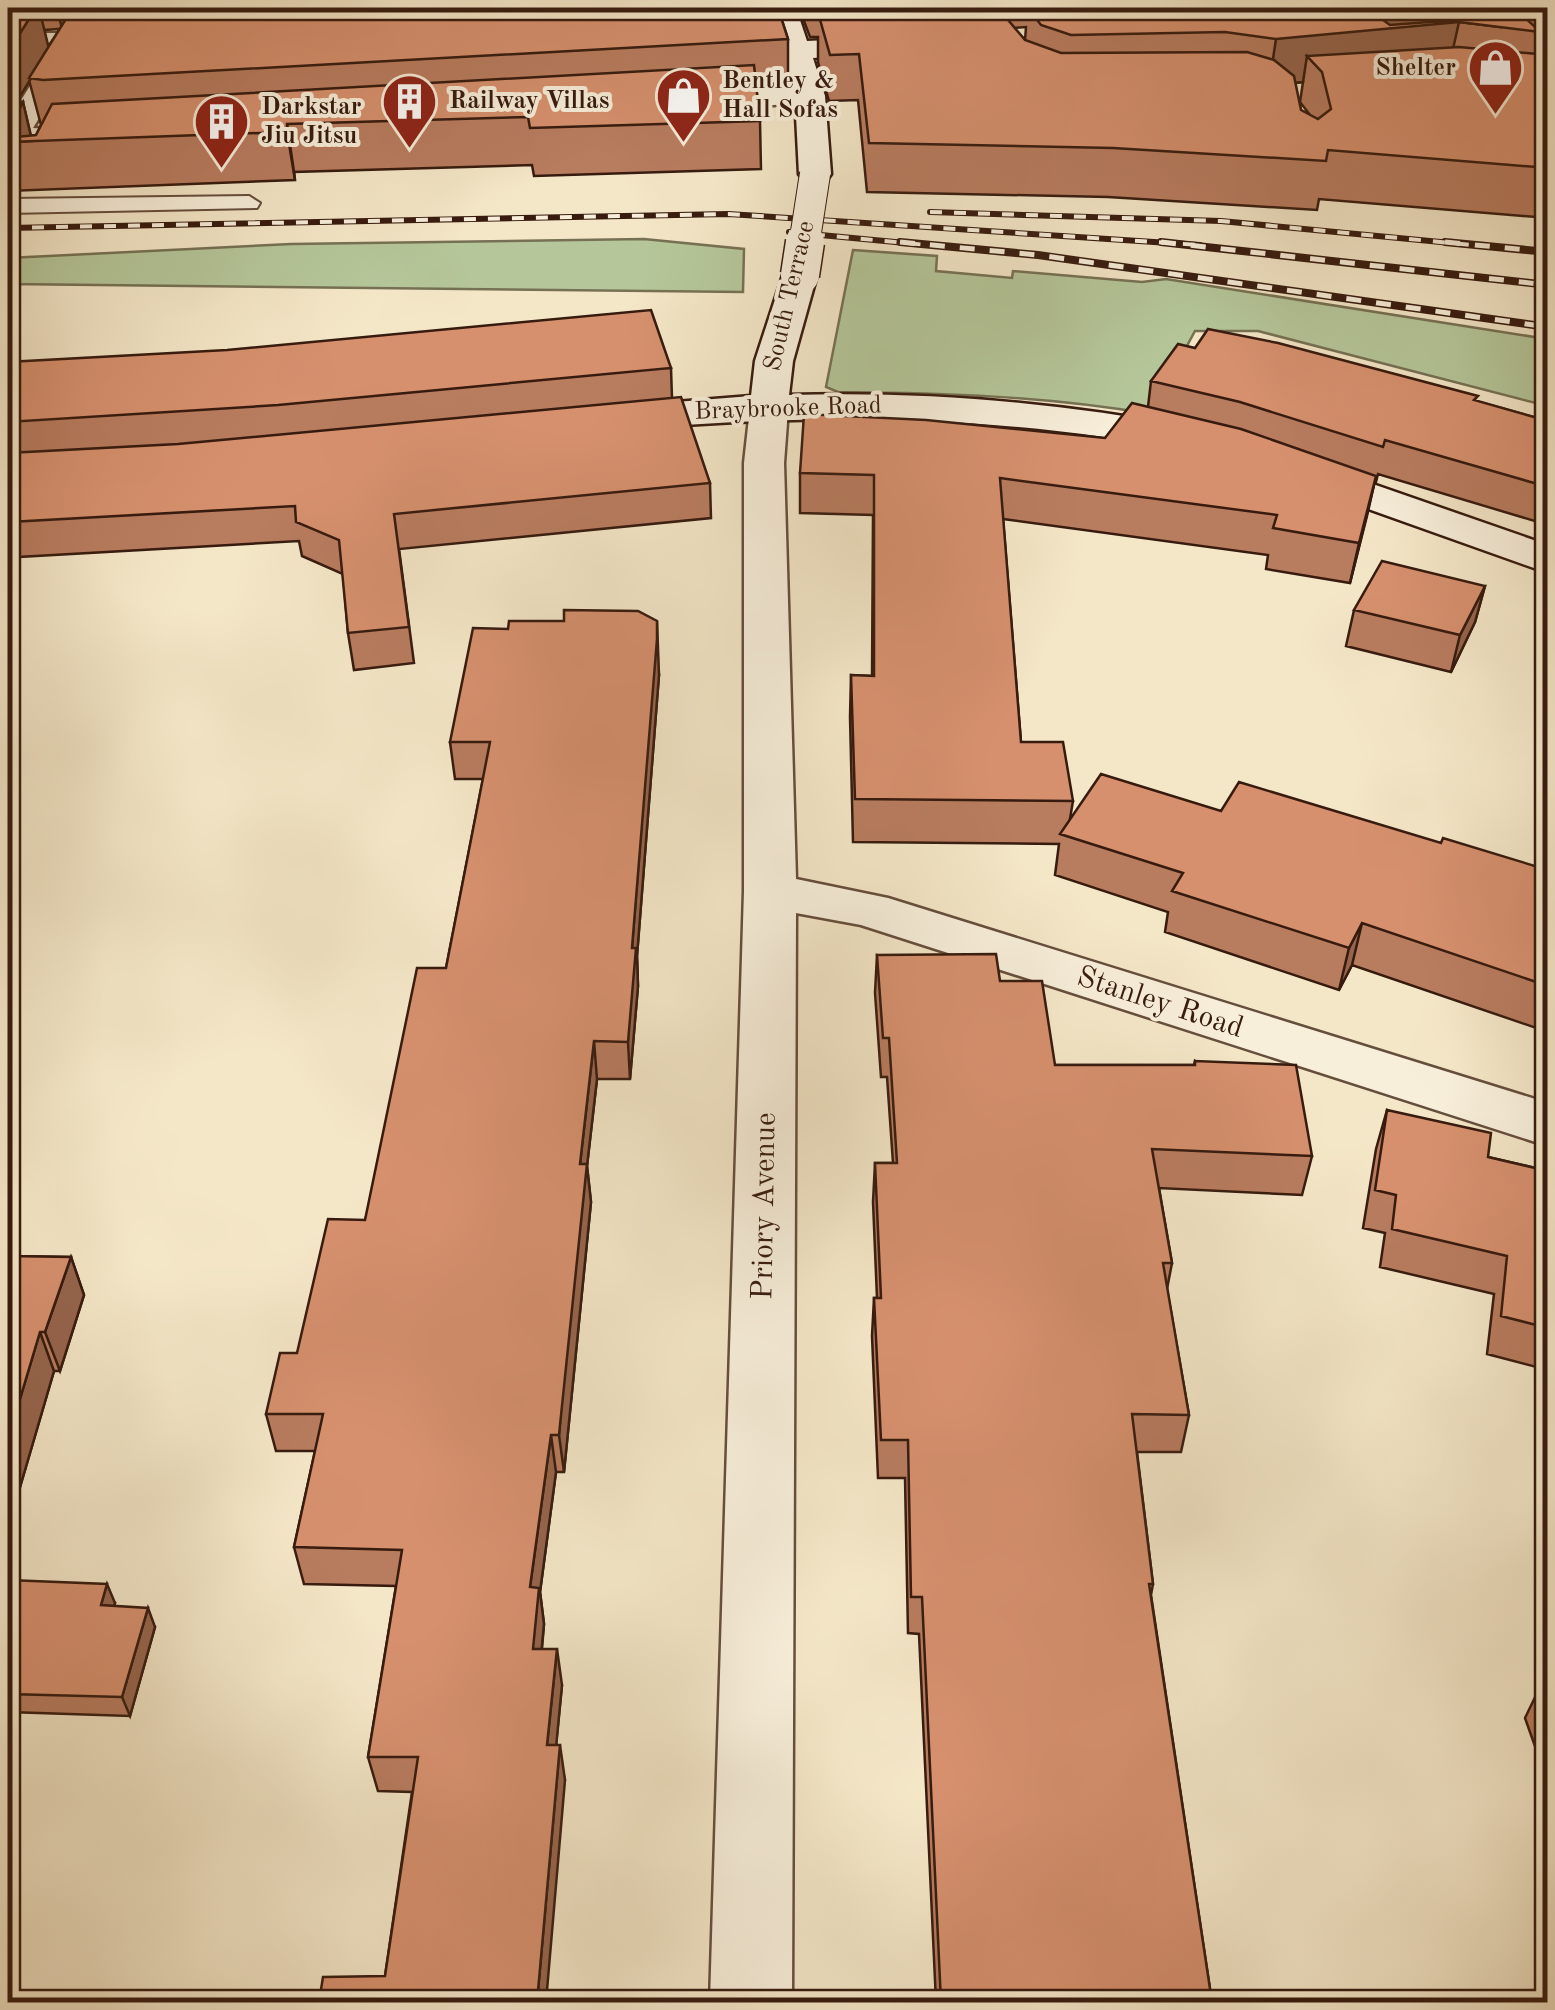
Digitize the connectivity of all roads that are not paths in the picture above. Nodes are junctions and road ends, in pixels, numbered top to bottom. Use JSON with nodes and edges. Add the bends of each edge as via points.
{"nodes":[{"id":1,"x":783,"y":8,"type":"edge"},
{"id":2,"x":121,"y":10,"type":"edge"},
{"id":3,"x":8,"y":39,"type":"edge"},
{"id":4,"x":70,"y":43,"type":"junction"},
{"id":5,"x":126,"y":43,"type":"edge"},
{"id":6,"x":918,"y":44,"type":"edge"},
{"id":7,"x":799,"y":50,"type":"junction"},
{"id":8,"x":810,"y":96,"type":"junction"},
{"id":9,"x":660,"y":104,"type":"edge"},
{"id":10,"x":93,"y":138,"type":"edge"},
{"id":11,"x":249,"y":202,"type":"dead end"},
{"id":12,"x":8,"y":206,"type":"edge"},
{"id":13,"x":769,"y":409,"type":"junction"},
{"id":14,"x":584,"y":422,"type":"edge"},
{"id":15,"x":1548,"y":560,"type":"edge"},
{"id":16,"x":770,"y":891,"type":"junction"},
{"id":17,"x":1548,"y":1125,"type":"edge"},
{"id":18,"x":751,"y":2002,"type":"edge"}],
"edges":[{"from":1,"to":7,"type":"street","name":"South Terrace"},
{"from":2,"to":4,"type":"street"},
{"from":3,"to":4,"type":"lane"},
{"from":4,"to":5,"type":"street"},
{"from":4,"to":10,"type":"street","via":[[17,130],[48,151]]},
{"from":6,"to":7,"type":"street"},
{"from":7,"to":8,"type":"street","name":"South Terrace"},
{"from":8,"to":9,"type":"street"},
{"from":8,"to":13,"type":"street","name":"South Terrace","bridge":true,"via":[[816,174]]},
{"from":11,"to":12,"type":"lane"},
{"from":13,"to":14,"type":"street","name":"Braybrooke Road"},
{"from":13,"to":15,"type":"street","name":"Braybrooke Road","via":[[873,405],[1130,426],[1244,454]]},
{"from":13,"to":16,"type":"street","name":"Priory Avenue","via":[[764,463]]},
{"from":16,"to":17,"type":"street","name":"Stanley Road","via":[[869,910]]},
{"from":16,"to":18,"type":"street","name":"Priory Avenue"}]}
